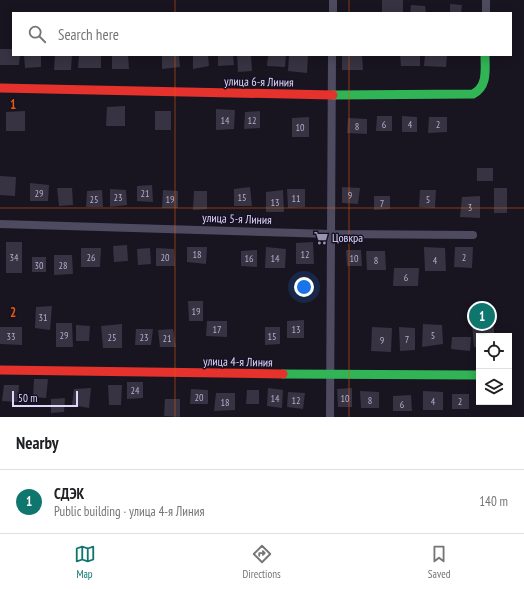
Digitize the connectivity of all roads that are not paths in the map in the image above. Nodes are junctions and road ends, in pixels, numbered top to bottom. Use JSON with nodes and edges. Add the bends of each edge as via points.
{"nodes":[{"id":1,"x":333,"y":0,"type":"edge"},
{"id":2,"x":486,"y":0,"type":"edge"},
{"id":3,"x":333,"y":12,"type":"edge"},
{"id":4,"x":486,"y":12,"type":"edge"},
{"id":5,"x":332,"y":56,"type":"edge"},
{"id":6,"x":485,"y":56,"type":"edge"},
{"id":7,"x":0,"y":88,"type":"edge"},
{"id":8,"x":332,"y":95,"type":"junction"},
{"id":9,"x":0,"y":224,"type":"edge"},
{"id":10,"x":331,"y":234,"type":"junction"},
{"id":11,"x":473,"y":235,"type":"dead end"},
{"id":12,"x":0,"y":370,"type":"edge"},
{"id":13,"x":330,"y":375,"type":"junction"},
{"id":14,"x":476,"y":375,"type":"dead end"},
{"id":15,"x":330,"y":417,"type":"edge"}],
"edges":[{"from":1,"to":3,"type":"street"},
{"from":2,"to":4,"type":"street"},
{"from":5,"to":8,"type":"street"},
{"from":6,"to":8,"type":"street","name":"улица 6-я Линия","via":[[484,85],[480,92],[473,94]]},
{"from":7,"to":8,"type":"street","name":"улица 6-я Линия"},
{"from":8,"to":10,"type":"street"},
{"from":9,"to":10,"type":"street","name":"улица 5-я Линия"},
{"from":10,"to":11,"type":"street","name":"улица 5-я Линия"},
{"from":10,"to":13,"type":"street"},
{"from":12,"to":13,"type":"street","name":"улица 4-я Линия"},
{"from":13,"to":14,"type":"street","name":"улица 4-я Линия"},
{"from":13,"to":15,"type":"street"}]}
